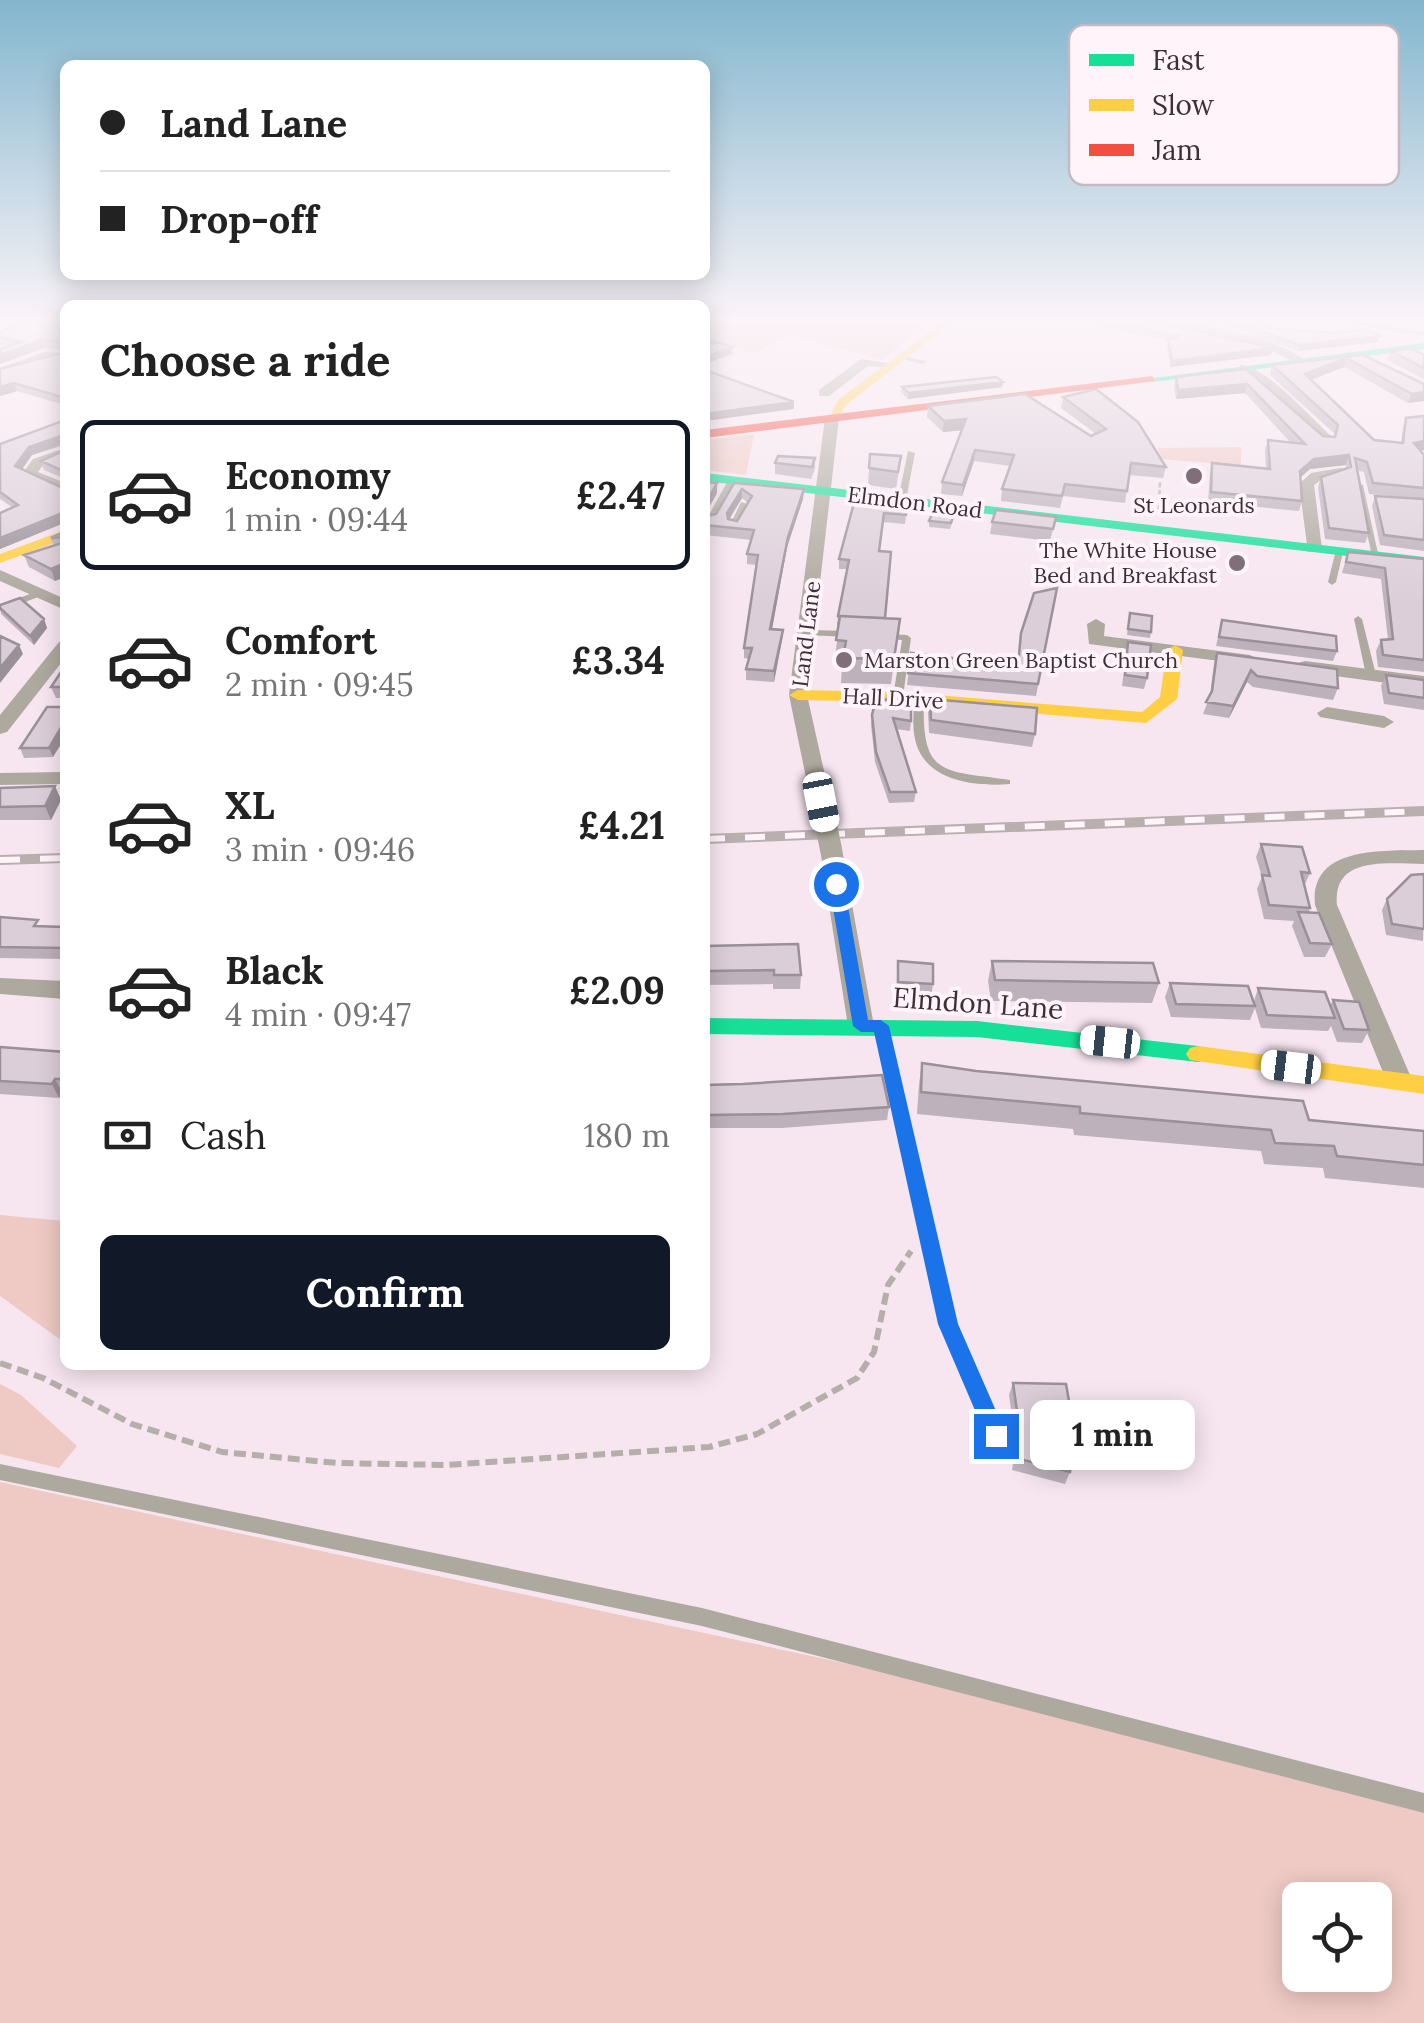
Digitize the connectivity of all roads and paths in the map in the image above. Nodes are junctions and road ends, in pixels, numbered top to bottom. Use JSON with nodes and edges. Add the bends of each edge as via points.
{"nodes":[{"id":1,"x":845,"y":416,"type":"edge"},
{"id":2,"x":1302,"y":416,"type":"edge"},
{"id":3,"x":832,"y":418,"type":"junction"},
{"id":4,"x":710,"y":433,"type":"edge"},
{"id":5,"x":1327,"y":440,"type":"edge"},
{"id":6,"x":911,"y":453,"type":"dead end"},
{"id":7,"x":60,"y":454,"type":"edge"},
{"id":8,"x":1348,"y":473,"type":"joint"},
{"id":9,"x":710,"y":479,"type":"edge"},
{"id":10,"x":1160,"y":481,"type":"edge"},
{"id":11,"x":60,"y":486,"type":"edge"},
{"id":12,"x":745,"y":491,"type":"junction"},
{"id":13,"x":823,"y":491,"type":"junction"},
{"id":14,"x":1363,"y":499,"type":"junction"},
{"id":15,"x":902,"y":500,"type":"junction"},
{"id":16,"x":1382,"y":501,"type":"edge"},
{"id":17,"x":710,"y":520,"type":"edge"},
{"id":18,"x":734,"y":524,"type":"edge"},
{"id":19,"x":1158,"y":530,"type":"junction"},
{"id":20,"x":60,"y":536,"type":"edge"},
{"id":21,"x":1314,"y":549,"type":"junction"},
{"id":22,"x":1340,"y":552,"type":"junction"},
{"id":23,"x":1376,"y":556,"type":"junction"},
{"id":24,"x":0,"y":559,"type":"edge"},
{"id":25,"x":1424,"y":561,"type":"edge"},
{"id":26,"x":0,"y":575,"type":"edge"},
{"id":27,"x":1332,"y":582,"type":"dead end"},
{"id":28,"x":41,"y":593,"type":"junction"},
{"id":29,"x":60,"y":602,"type":"edge"},
{"id":30,"x":0,"y":608,"type":"edge"},
{"id":31,"x":1358,"y":618,"type":"dead end"},
{"id":32,"x":1096,"y":624,"type":"dead end"},
{"id":33,"x":808,"y":633,"type":"junction"},
{"id":34,"x":855,"y":634,"type":"edge"},
{"id":35,"x":872,"y":636,"type":"edge"},
{"id":36,"x":1175,"y":650,"type":"junction"},
{"id":37,"x":60,"y":652,"type":"edge"},
{"id":38,"x":1424,"y":682,"type":"edge"},
{"id":39,"x":1357,"y":691,"type":"junction"},
{"id":40,"x":798,"y":695,"type":"junction"},
{"id":41,"x":908,"y":698,"type":"junction"},
{"id":42,"x":1327,"y":713,"type":"dead end"},
{"id":43,"x":1384,"y":722,"type":"dead end"},
{"id":44,"x":0,"y":728,"type":"edge"},
{"id":45,"x":60,"y":778,"type":"edge"},
{"id":46,"x":0,"y":780,"type":"edge"},
{"id":47,"x":1006,"y":782,"type":"dead end"},
{"id":48,"x":1424,"y":857,"type":"edge"},
{"id":49,"x":0,"y":986,"type":"edge"},
{"id":50,"x":60,"y":990,"type":"edge"},
{"id":51,"x":710,"y":1026,"type":"edge"},
{"id":52,"x":871,"y":1026,"type":"junction"},
{"id":53,"x":1412,"y":1084,"type":"edge"},
{"id":54,"x":924,"y":1216,"type":"junction"},
{"id":55,"x":0,"y":1364,"type":"edge"},
{"id":56,"x":996,"y":1436,"type":"dead end"},
{"id":57,"x":0,"y":1472,"type":"edge"},
{"id":58,"x":1424,"y":1803,"type":"edge"}],
"edges":[{"from":1,"to":3,"type":"street"},
{"from":2,"to":5,"type":"street"},
{"from":3,"to":4,"type":"street"},
{"from":3,"to":13,"type":"street","name":"Land Lane"},
{"from":6,"to":15,"type":"lane"},
{"from":7,"to":11,"type":"street","via":[[38,462],[29,474]]},
{"from":8,"to":14,"type":"lane"},
{"from":8,"to":21,"type":"street","via":[[1316,476],[1306,484]]},
{"from":9,"to":12,"type":"street","name":"Elmdon Road"},
{"from":10,"to":19,"type":"path"},
{"from":12,"to":13,"type":"street","name":"Elmdon Road"},
{"from":12,"to":17,"type":"lane"},
{"from":12,"to":18,"type":"lane"},
{"from":13,"to":15,"type":"street","name":"Elmdon Road"},
{"from":13,"to":33,"type":"street","name":"Land Lane"},
{"from":14,"to":16,"type":"lane"},
{"from":14,"to":23,"type":"lane"},
{"from":15,"to":19,"type":"street","name":"Elmdon Road"},
{"from":19,"to":21,"type":"street","name":"Elmdon Road"},
{"from":20,"to":24,"type":"street"},
{"from":21,"to":22,"type":"street","name":"Elmdon Road"},
{"from":22,"to":23,"type":"street","name":"Elmdon Road"},
{"from":22,"to":27,"type":"lane"},
{"from":23,"to":25,"type":"street","name":"Elmdon Road"},
{"from":26,"to":28,"type":"street"},
{"from":28,"to":29,"type":"street"},
{"from":28,"to":30,"type":"lane"},
{"from":31,"to":39,"type":"lane"},
{"from":32,"to":36,"type":"street","via":[[1094,640]]},
{"from":33,"to":34,"type":"lane"},
{"from":33,"to":40,"type":"street","name":"Land Lane"},
{"from":35,"to":41,"type":"lane","via":[[907,638]]},
{"from":36,"to":39,"type":"street","via":[[1283,664]]},
{"from":36,"to":41,"type":"street","name":"Hall Drive","via":[[1167,704],[1146,718]]},
{"from":37,"to":44,"type":"street"},
{"from":38,"to":39,"type":"street"},
{"from":39,"to":42,"type":"street"},
{"from":39,"to":43,"type":"street"},
{"from":40,"to":41,"type":"street","name":"Hall Drive"},
{"from":40,"to":52,"type":"street","name":"Land Lane","bridge":true},
{"from":41,"to":47,"type":"lane","via":[[916,734],[935,769],[962,781]]},
{"from":45,"to":46,"type":"street"},
{"from":48,"to":53,"type":"street","via":[[1357,860],[1338,868],[1323,888]]},
{"from":49,"to":50,"type":"street"},
{"from":51,"to":52,"type":"street","name":"Elmdon Lane"},
{"from":52,"to":53,"type":"street","name":"Elmdon Lane","via":[[1110,1042]]},
{"from":52,"to":54,"type":"lane"},
{"from":54,"to":55,"type":"path","via":[[920,1237],[888,1285],[874,1352],[857,1378],[757,1434],[709,1447],[446,1464],[222,1452],[132,1424],[43,1378]]},
{"from":54,"to":56,"type":"lane","via":[[948,1324]]},
{"from":57,"to":58,"type":"lane","via":[[702,1616]]}]}
